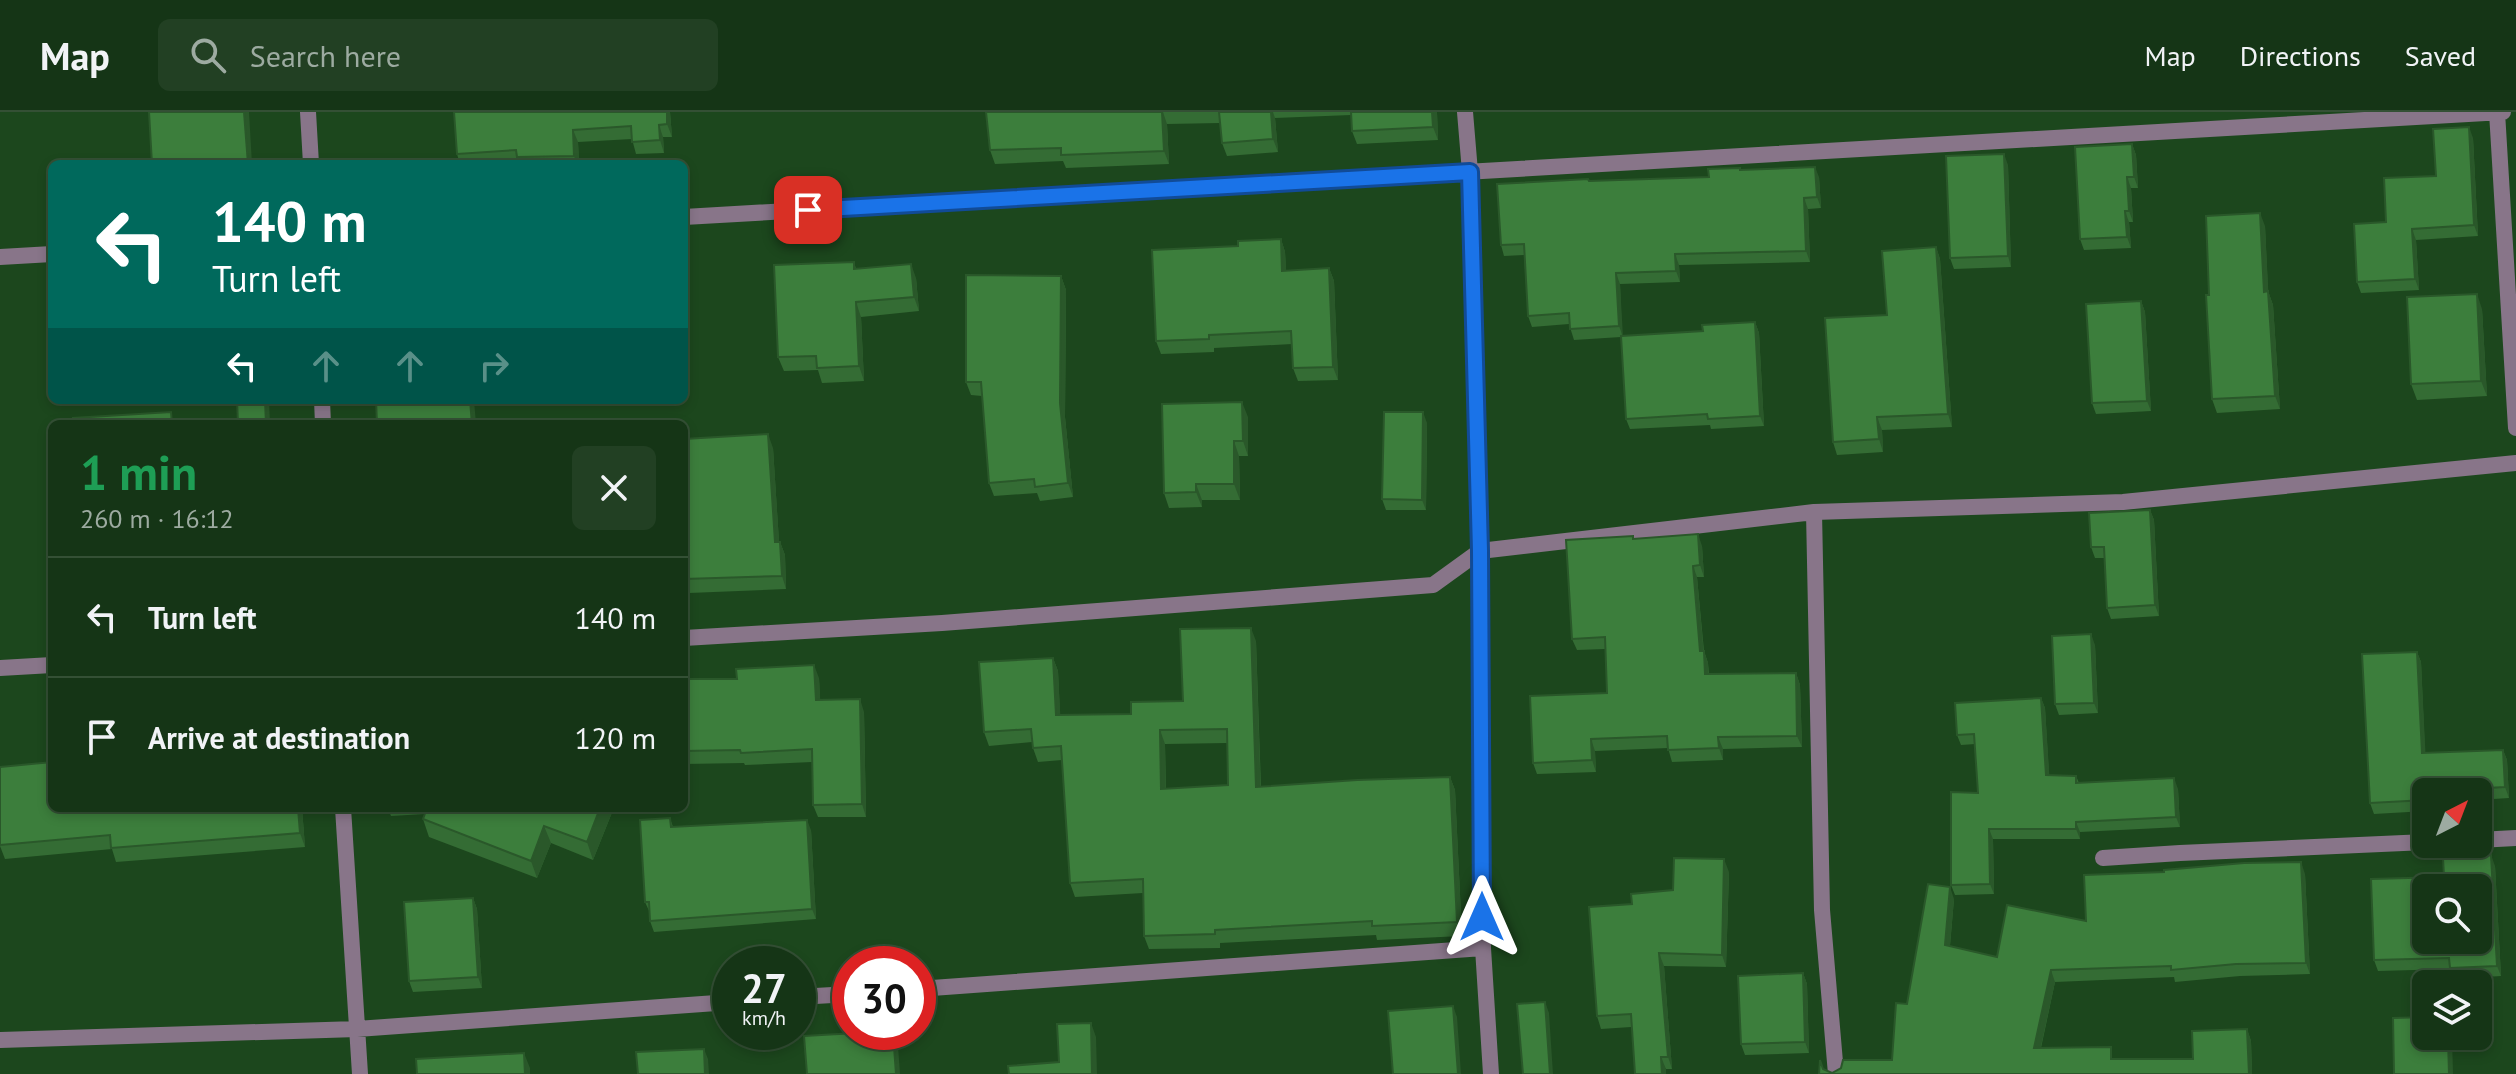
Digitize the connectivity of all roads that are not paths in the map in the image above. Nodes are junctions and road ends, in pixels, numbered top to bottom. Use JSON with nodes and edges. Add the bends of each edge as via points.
{"nodes":[{"id":1,"x":308,"y":112,"type":"edge"},
{"id":2,"x":1465,"y":112,"type":"edge"},
{"id":3,"x":2499,"y":112,"type":"edge"},
{"id":4,"x":311,"y":160,"type":"edge"},
{"id":5,"x":1470,"y":172,"type":"junction"},
{"id":6,"x":688,"y":217,"type":"edge"},
{"id":7,"x":48,"y":254,"type":"edge"},
{"id":8,"x":0,"y":257,"type":"edge"},
{"id":9,"x":2516,"y":428,"type":"edge"},
{"id":10,"x":2516,"y":463,"type":"edge"},
{"id":11,"x":1814,"y":512,"type":"junction"},
{"id":12,"x":1480,"y":551,"type":"junction"},
{"id":13,"x":688,"y":638,"type":"edge"},
{"id":14,"x":48,"y":665,"type":"edge"},
{"id":15,"x":0,"y":668,"type":"edge"},
{"id":16,"x":343,"y":812,"type":"edge"},
{"id":17,"x":2516,"y":838,"type":"edge"},
{"id":18,"x":2492,"y":839,"type":"edge"},
{"id":19,"x":2412,"y":843,"type":"edge"},
{"id":20,"x":2103,"y":858,"type":"dead end"},
{"id":21,"x":1483,"y":948,"type":"junction"},
{"id":22,"x":936,"y":988,"type":"edge"},
{"id":23,"x":712,"y":1003,"type":"edge"},
{"id":24,"x":357,"y":1029,"type":"junction"},
{"id":25,"x":0,"y":1040,"type":"edge"},
{"id":26,"x":360,"y":1074,"type":"edge"},
{"id":27,"x":1491,"y":1074,"type":"edge"},
{"id":28,"x":1836,"y":1074,"type":"edge"}],
"edges":[{"from":1,"to":4,"type":"street"},
{"from":2,"to":5,"type":"street"},
{"from":3,"to":5,"type":"street"},
{"from":3,"to":9,"type":"street"},
{"from":5,"to":6,"type":"street"},
{"from":5,"to":12,"type":"street"},
{"from":7,"to":8,"type":"street"},
{"from":10,"to":11,"type":"street","via":[[2123,502]]},
{"from":11,"to":12,"type":"street"},
{"from":11,"to":28,"type":"street","via":[[1822,910]]},
{"from":12,"to":13,"type":"street","via":[[1433,585]]},
{"from":12,"to":21,"type":"street"},
{"from":14,"to":15,"type":"street"},
{"from":16,"to":24,"type":"street"},
{"from":17,"to":18,"type":"street"},
{"from":19,"to":20,"type":"street"},
{"from":21,"to":22,"type":"street"},
{"from":21,"to":27,"type":"street"},
{"from":23,"to":24,"type":"street"},
{"from":24,"to":25,"type":"street"},
{"from":24,"to":26,"type":"street"}]}
